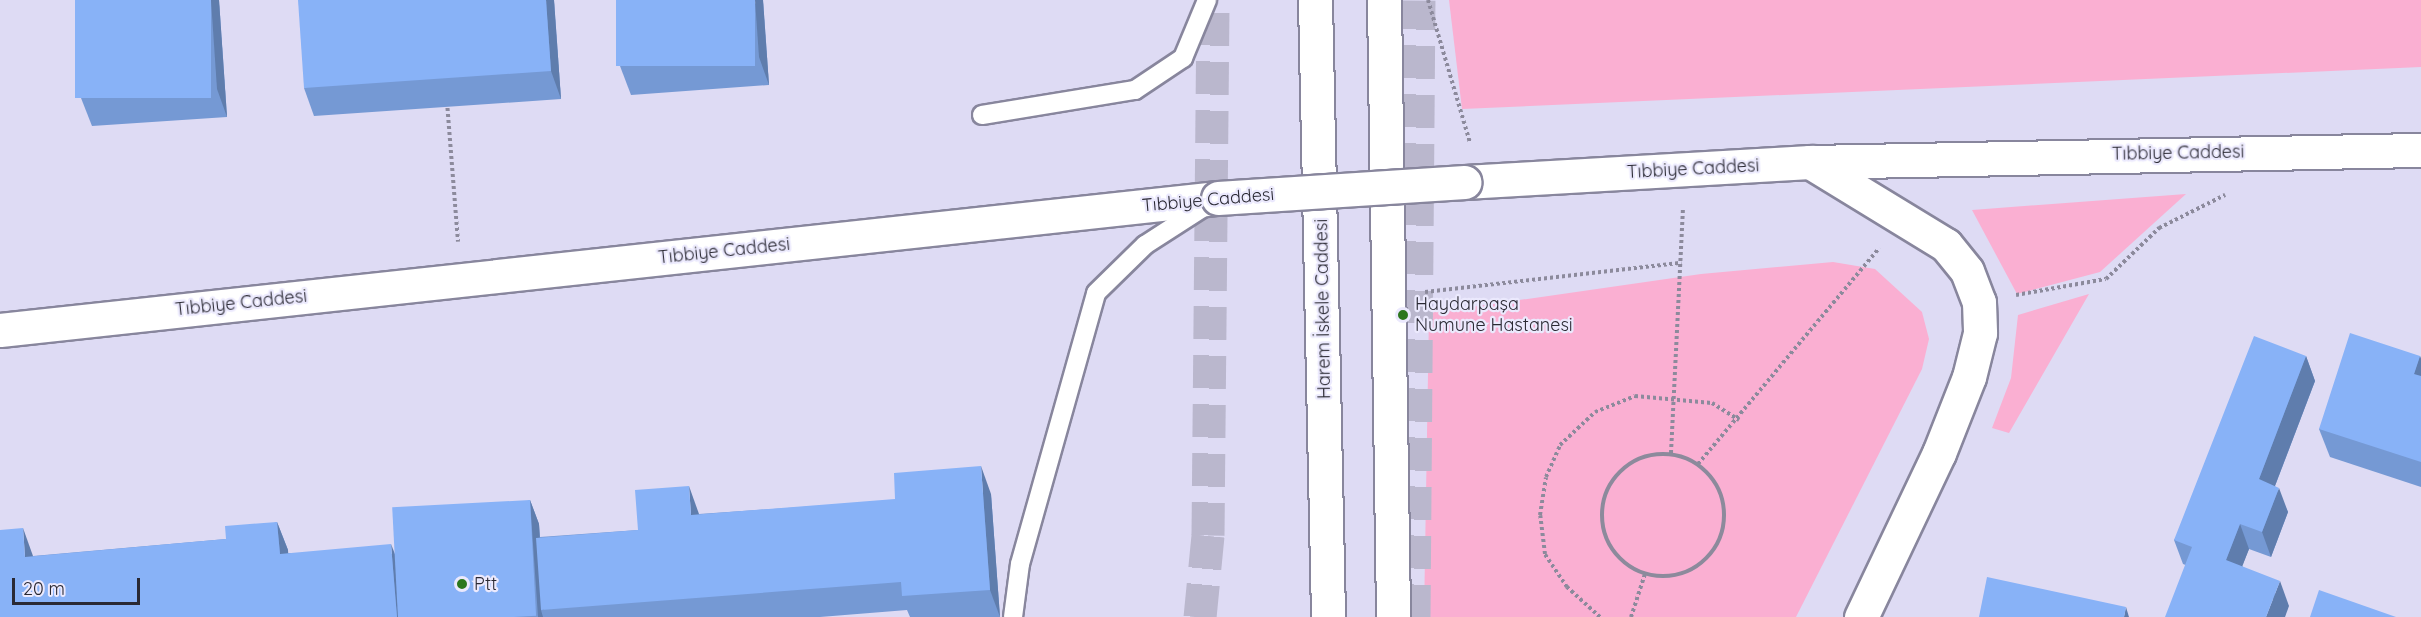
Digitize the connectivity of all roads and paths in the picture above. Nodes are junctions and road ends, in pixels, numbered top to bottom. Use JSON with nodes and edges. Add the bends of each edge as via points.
{"nodes":[{"id":1,"x":1207,"y":0,"type":"edge"},
{"id":2,"x":1315,"y":0,"type":"edge"},
{"id":3,"x":1384,"y":0,"type":"edge"},
{"id":4,"x":1428,"y":0,"type":"edge"},
{"id":5,"x":446,"y":93,"type":"edge"},
{"id":6,"x":982,"y":115,"type":"dead end"},
{"id":7,"x":2421,"y":150,"type":"edge"},
{"id":8,"x":1810,"y":162,"type":"junction"},
{"id":9,"x":1684,"y":169,"type":"junction"},
{"id":10,"x":1473,"y":181,"type":"junction"},
{"id":11,"x":2230,"y":192,"type":"dead end"},
{"id":12,"x":1218,"y":198,"type":"junction"},
{"id":13,"x":1887,"y":238,"type":"dead end"},
{"id":14,"x":1681,"y":263,"type":"junction"},
{"id":15,"x":461,"y":280,"type":"junction"},
{"id":16,"x":1389,"y":296,"type":"junction"},
{"id":17,"x":2007,"y":296,"type":"dead end"},
{"id":18,"x":0,"y":330,"type":"edge"},
{"id":19,"x":1675,"y":396,"type":"junction"},
{"id":20,"x":1739,"y":420,"type":"junction"},
{"id":21,"x":1671,"y":453,"type":"junction"},
{"id":22,"x":1698,"y":464,"type":"junction"},
{"id":23,"x":1645,"y":574,"type":"junction"},
{"id":24,"x":1013,"y":617,"type":"edge"},
{"id":25,"x":1326,"y":617,"type":"edge"},
{"id":26,"x":1393,"y":617,"type":"edge"},
{"id":27,"x":1600,"y":617,"type":"edge"},
{"id":28,"x":1631,"y":617,"type":"edge"},
{"id":29,"x":1861,"y":617,"type":"edge"}],
"edges":[{"from":1,"to":6,"type":"lane","via":[[1182,58],[1135,90]]},
{"from":2,"to":25,"type":"main road","name":"Harem İskele Caddesi","via":[[1330,578]]},
{"from":3,"to":16,"type":"main road"},
{"from":4,"to":10,"type":"path"},
{"from":5,"to":15,"type":"path"},
{"from":7,"to":8,"type":"main road","name":"Tıbbiye Caddesi"},
{"from":8,"to":9,"type":"main road","name":"Tıbbiye Caddesi"},
{"from":8,"to":29,"type":"main road","via":[[1946,245],[1967,271],[1978,302],[1980,333],[1969,377],[1940,453]]},
{"from":9,"to":10,"type":"main road","name":"Tıbbiye Caddesi"},
{"from":9,"to":14,"type":"path"},
{"from":10,"to":12,"type":"main road","name":"Tıbbiye Caddesi","bridge":true},
{"from":11,"to":17,"type":"path","via":[[2159,228],[2106,279]]},
{"from":12,"to":15,"type":"main road","name":"Tıbbiye Caddesi"},
{"from":12,"to":24,"type":"lane","via":[[1145,246],[1095,293],[1020,564]]},
{"from":13,"to":20,"type":"path"},
{"from":14,"to":16,"type":"path"},
{"from":14,"to":19,"type":"path"},
{"from":15,"to":18,"type":"main road","name":"Tıbbiye Caddesi"},
{"from":16,"to":26,"type":"main road"},
{"from":19,"to":20,"type":"path","via":[[1712,403]]},
{"from":19,"to":21,"type":"path"},
{"from":19,"to":27,"type":"path","via":[[1635,396],[1595,412],[1560,445],[1546,477],[1540,515],[1545,554],[1567,587]]},
{"from":20,"to":22,"type":"path"},
{"from":21,"to":22,"type":"path"},
{"from":21,"to":23,"type":"path","via":[[1642,457],[1625,466],[1604,497],[1604,536],[1628,566]]},
{"from":22,"to":23,"type":"path","via":[[1721,494],[1725,514],[1713,550],[1684,573]]},
{"from":23,"to":28,"type":"path"}]}
